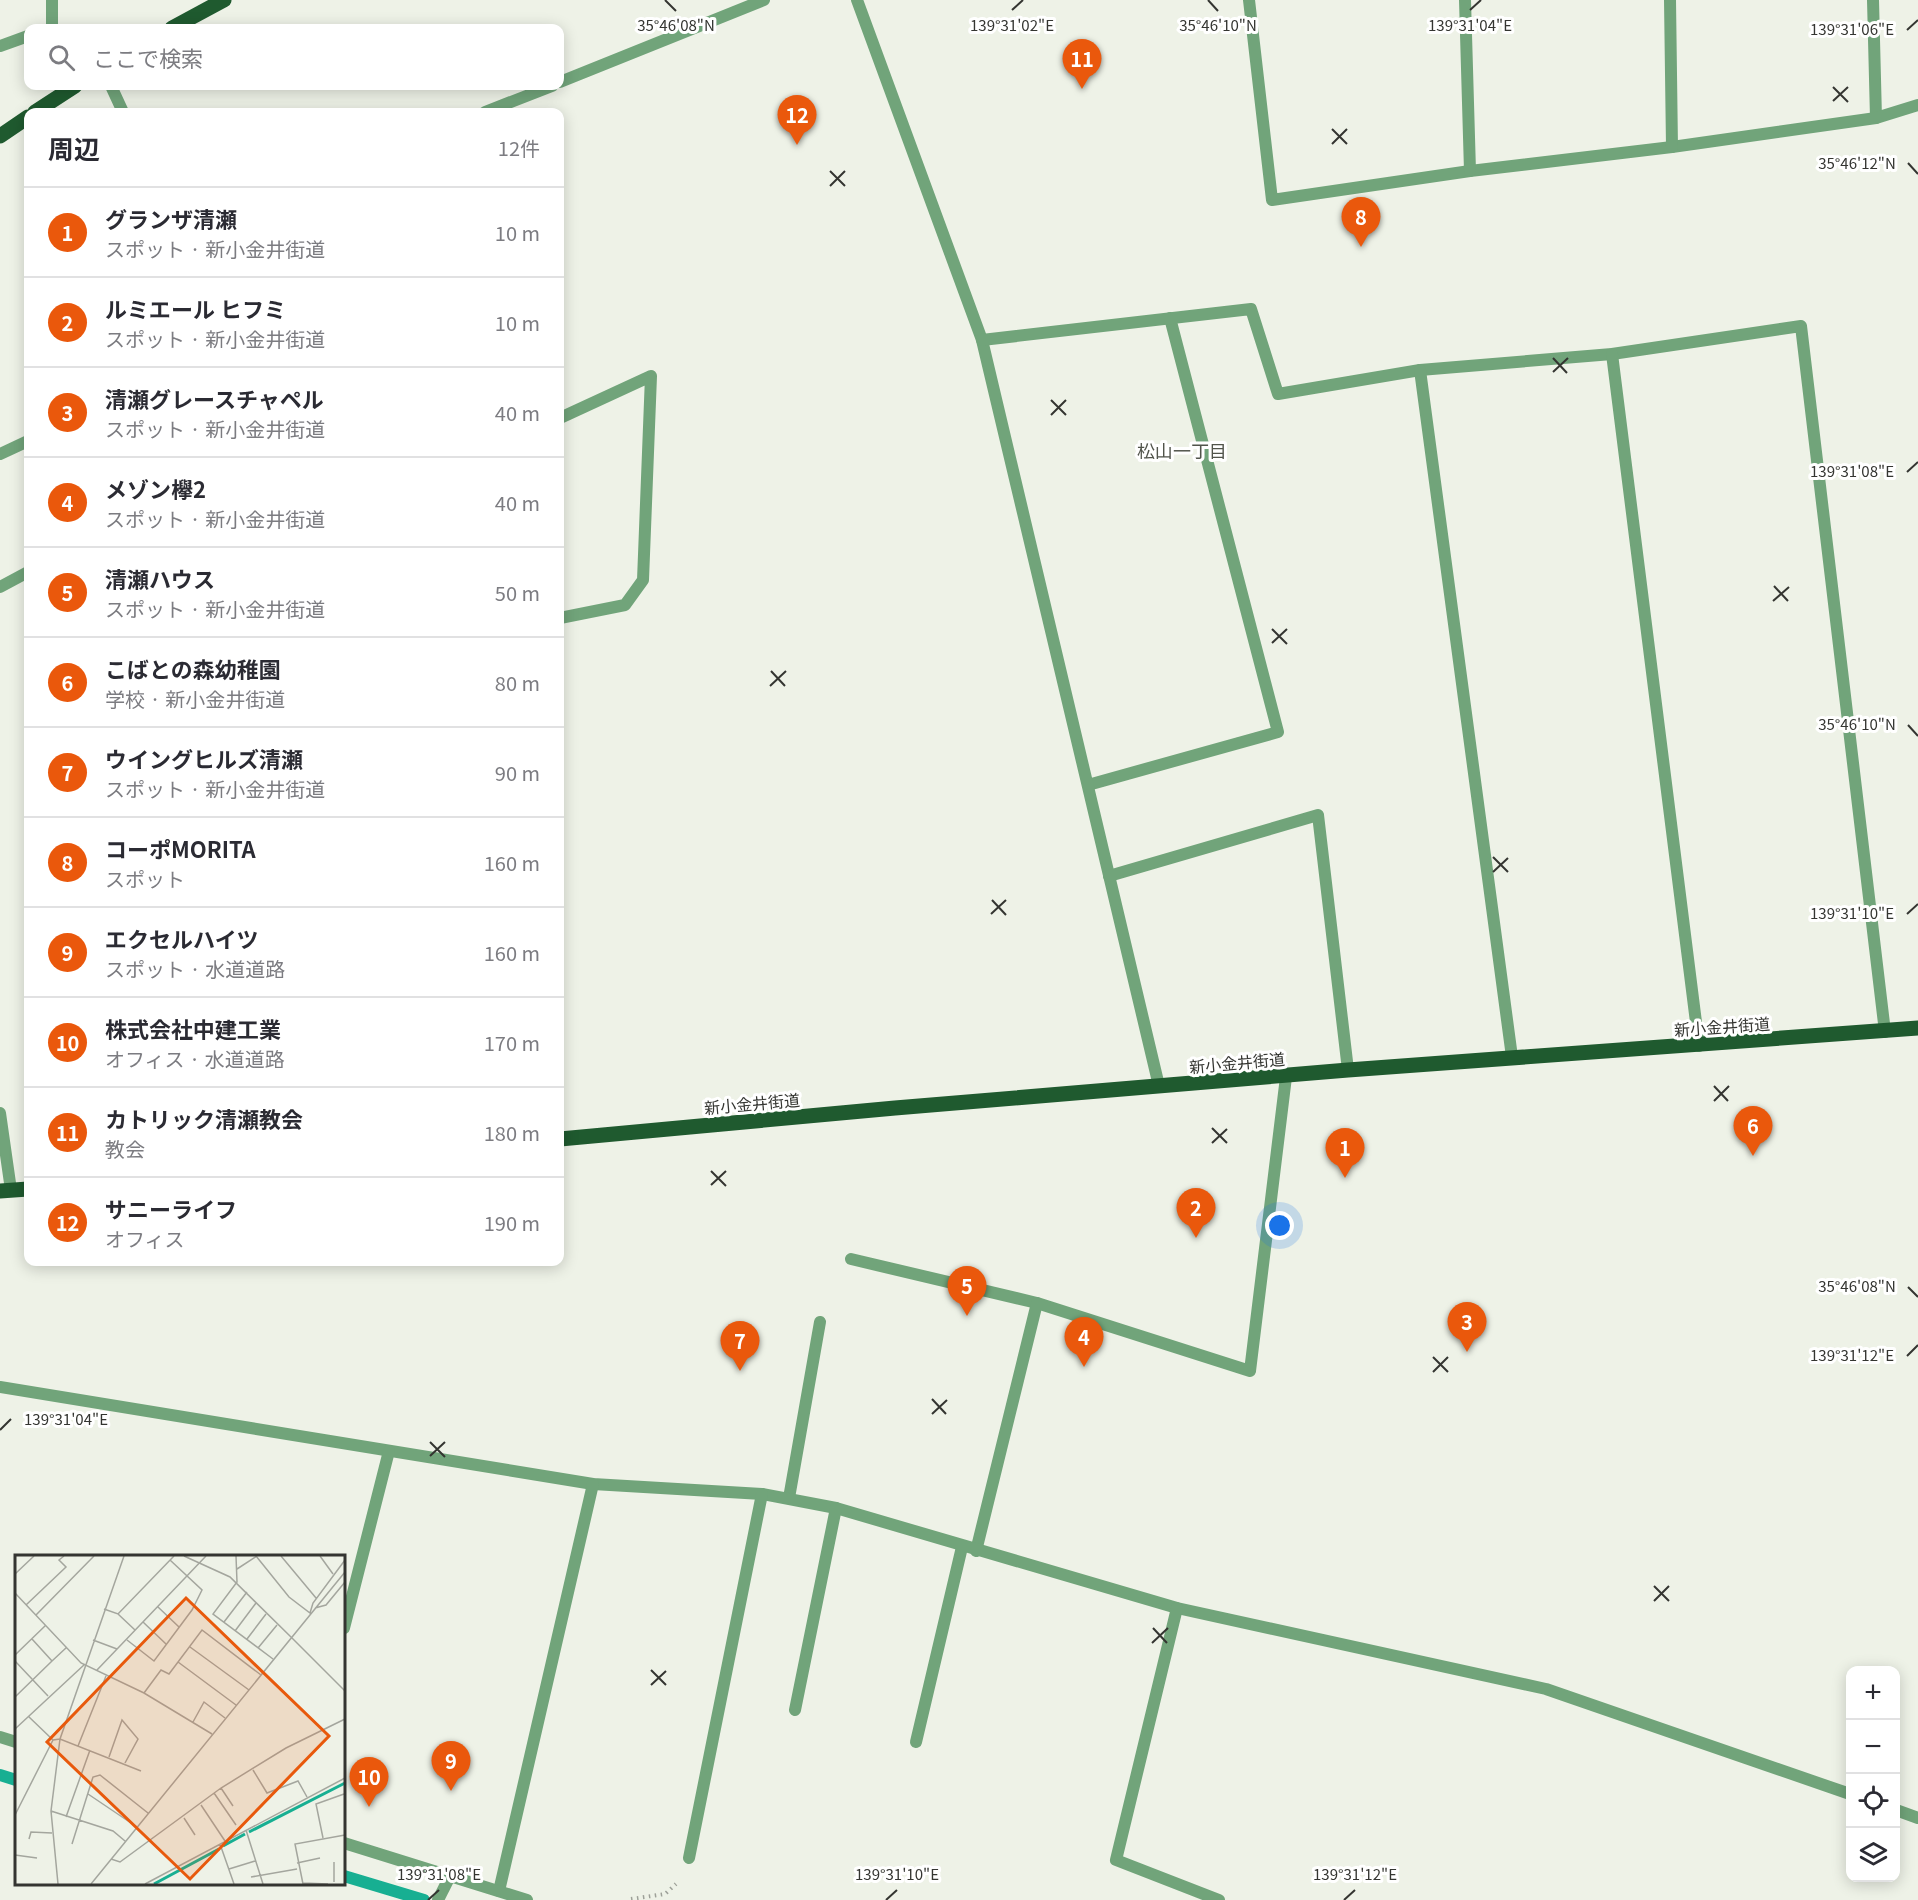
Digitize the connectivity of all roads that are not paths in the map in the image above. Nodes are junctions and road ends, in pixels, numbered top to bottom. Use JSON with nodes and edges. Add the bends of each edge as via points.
{"nodes":[{"id":1,"x":52,"y":0,"type":"edge"},
{"id":2,"x":224,"y":0,"type":"edge"},
{"id":3,"x":764,"y":0,"type":"edge"},
{"id":4,"x":857,"y":0,"type":"edge"},
{"id":5,"x":1249,"y":0,"type":"edge"},
{"id":6,"x":1465,"y":0,"type":"edge"},
{"id":7,"x":1670,"y":0,"type":"edge"},
{"id":8,"x":1873,"y":0,"type":"edge"},
{"id":9,"x":53,"y":24,"type":"edge"},
{"id":10,"x":179,"y":24,"type":"edge"},
{"id":11,"x":24,"y":37,"type":"edge"},
{"id":12,"x":0,"y":46,"type":"edge"},
{"id":13,"x":564,"y":80,"type":"edge"},
{"id":14,"x":69,"y":90,"type":"edge"},
{"id":15,"x":113,"y":90,"type":"edge"},
{"id":16,"x":542,"y":90,"type":"edge"},
{"id":17,"x":1918,"y":105,"type":"edge"},
{"id":18,"x":41,"y":108,"type":"edge"},
{"id":19,"x":121,"y":108,"type":"edge"},
{"id":20,"x":495,"y":108,"type":"edge"},
{"id":21,"x":1876,"y":118,"type":"junction"},
{"id":22,"x":24,"y":120,"type":"edge"},
{"id":23,"x":0,"y":136,"type":"edge"},
{"id":24,"x":1672,"y":147,"type":"junction"},
{"id":25,"x":1470,"y":171,"type":"junction"},
{"id":26,"x":1170,"y":318,"type":"junction"},
{"id":27,"x":982,"y":340,"type":"junction"},
{"id":28,"x":1612,"y":354,"type":"junction"},
{"id":29,"x":1420,"y":370,"type":"junction"},
{"id":30,"x":564,"y":416,"type":"edge"},
{"id":31,"x":24,"y":443,"type":"edge"},
{"id":32,"x":0,"y":454,"type":"edge"},
{"id":33,"x":24,"y":574,"type":"edge"},
{"id":34,"x":0,"y":587,"type":"edge"},
{"id":35,"x":564,"y":617,"type":"edge"},
{"id":36,"x":1088,"y":785,"type":"junction"},
{"id":37,"x":1109,"y":876,"type":"junction"},
{"id":38,"x":1918,"y":1028,"type":"edge"},
{"id":39,"x":1885,"y":1032,"type":"junction"},
{"id":40,"x":1699,"y":1046,"type":"junction"},
{"id":41,"x":1512,"y":1057,"type":"junction"},
{"id":42,"x":1348,"y":1071,"type":"junction"},
{"id":43,"x":1286,"y":1077,"type":"junction"},
{"id":44,"x":1159,"y":1086,"type":"junction"},
{"id":45,"x":0,"y":1113,"type":"edge"},
{"id":46,"x":564,"y":1139,"type":"edge"},
{"id":47,"x":24,"y":1189,"type":"edge"},
{"id":48,"x":5,"y":1191,"type":"edge"},
{"id":49,"x":851,"y":1259,"type":"dead end"},
{"id":50,"x":1037,"y":1303,"type":"junction"},
{"id":51,"x":820,"y":1322,"type":"dead end"},
{"id":52,"x":0,"y":1387,"type":"edge"},
{"id":53,"x":389,"y":1450,"type":"junction"},
{"id":54,"x":593,"y":1484,"type":"junction"},
{"id":55,"x":762,"y":1494,"type":"junction"},
{"id":56,"x":789,"y":1498,"type":"junction"},
{"id":57,"x":836,"y":1508,"type":"junction"},
{"id":58,"x":962,"y":1547,"type":"junction"},
{"id":59,"x":976,"y":1551,"type":"junction"},
{"id":60,"x":1177,"y":1608,"type":"junction"},
{"id":61,"x":345,"y":1624,"type":"edge"},
{"id":62,"x":795,"y":1710,"type":"dead end"},
{"id":63,"x":0,"y":1737,"type":"edge"},
{"id":64,"x":15,"y":1742,"type":"edge"},
{"id":65,"x":916,"y":1742,"type":"dead end"},
{"id":66,"x":1846,"y":1792,"type":"edge"},
{"id":67,"x":1900,"y":1811,"type":"edge"},
{"id":68,"x":1918,"y":1818,"type":"edge"},
{"id":69,"x":345,"y":1843,"type":"edge"},
{"id":70,"x":689,"y":1858,"type":"road end"},
{"id":71,"x":450,"y":1876,"type":"junction"},
{"id":72,"x":499,"y":1891,"type":"junction"},
{"id":73,"x":440,"y":1898,"type":"edge"},
{"id":74,"x":527,"y":1900,"type":"edge"},
{"id":75,"x":1219,"y":1900,"type":"edge"}],
"edges":[{"from":1,"to":9,"type":"street"},
{"from":2,"to":10,"type":"main road"},
{"from":3,"to":13,"type":"street"},
{"from":4,"to":27,"type":"street"},
{"from":5,"to":25,"type":"street","via":[[1272,200]]},
{"from":6,"to":25,"type":"street"},
{"from":7,"to":24,"type":"street"},
{"from":8,"to":21,"type":"street"},
{"from":11,"to":12,"type":"street"},
{"from":14,"to":18,"type":"main road"},
{"from":15,"to":19,"type":"street"},
{"from":16,"to":20,"type":"street"},
{"from":17,"to":21,"type":"street"},
{"from":21,"to":24,"type":"street"},
{"from":22,"to":23,"type":"main road"},
{"from":24,"to":25,"type":"street"},
{"from":26,"to":27,"type":"street"},
{"from":26,"to":29,"type":"street","via":[[1251,309],[1278,394]]},
{"from":26,"to":36,"type":"street","via":[[1278,732]]},
{"from":27,"to":36,"type":"street"},
{"from":28,"to":29,"type":"street"},
{"from":28,"to":39,"type":"street","via":[[1801,326]]},
{"from":28,"to":40,"type":"street"},
{"from":29,"to":41,"type":"street"},
{"from":30,"to":35,"type":"street","via":[[651,376],[643,580],[626,605]]},
{"from":31,"to":32,"type":"street"},
{"from":33,"to":34,"type":"street"},
{"from":36,"to":37,"type":"street"},
{"from":37,"to":42,"type":"street","via":[[1318,815]]},
{"from":37,"to":44,"type":"street"},
{"from":38,"to":39,"type":"main road","name":"新小金井街道"},
{"from":39,"to":40,"type":"main road","name":"新小金井街道"},
{"from":40,"to":41,"type":"main road","name":"新小金井街道"},
{"from":41,"to":42,"type":"main road","name":"新小金井街道"},
{"from":42,"to":43,"type":"main road","name":"新小金井街道"},
{"from":43,"to":44,"type":"main road","name":"新小金井街道"},
{"from":43,"to":50,"type":"street","via":[[1250,1371]]},
{"from":44,"to":46,"type":"main road","name":"新小金井街道"},
{"from":45,"to":48,"type":"street"},
{"from":47,"to":48,"type":"main road"},
{"from":49,"to":50,"type":"street"},
{"from":50,"to":59,"type":"street"},
{"from":51,"to":56,"type":"street"},
{"from":52,"to":53,"type":"street"},
{"from":53,"to":54,"type":"street"},
{"from":53,"to":61,"type":"street"},
{"from":54,"to":55,"type":"street"},
{"from":54,"to":72,"type":"street"},
{"from":55,"to":56,"type":"street"},
{"from":55,"to":70,"type":"street"},
{"from":56,"to":57,"type":"street"},
{"from":57,"to":58,"type":"street"},
{"from":57,"to":62,"type":"street"},
{"from":58,"to":59,"type":"street"},
{"from":58,"to":65,"type":"street"},
{"from":59,"to":60,"type":"street"},
{"from":60,"to":66,"type":"street","via":[[1546,1689]]},
{"from":60,"to":75,"type":"street","via":[[1116,1860]]},
{"from":63,"to":64,"type":"street"},
{"from":67,"to":68,"type":"street"},
{"from":69,"to":71,"type":"street"},
{"from":71,"to":72,"type":"street"},
{"from":71,"to":73,"type":"street"},
{"from":72,"to":74,"type":"street"}]}
